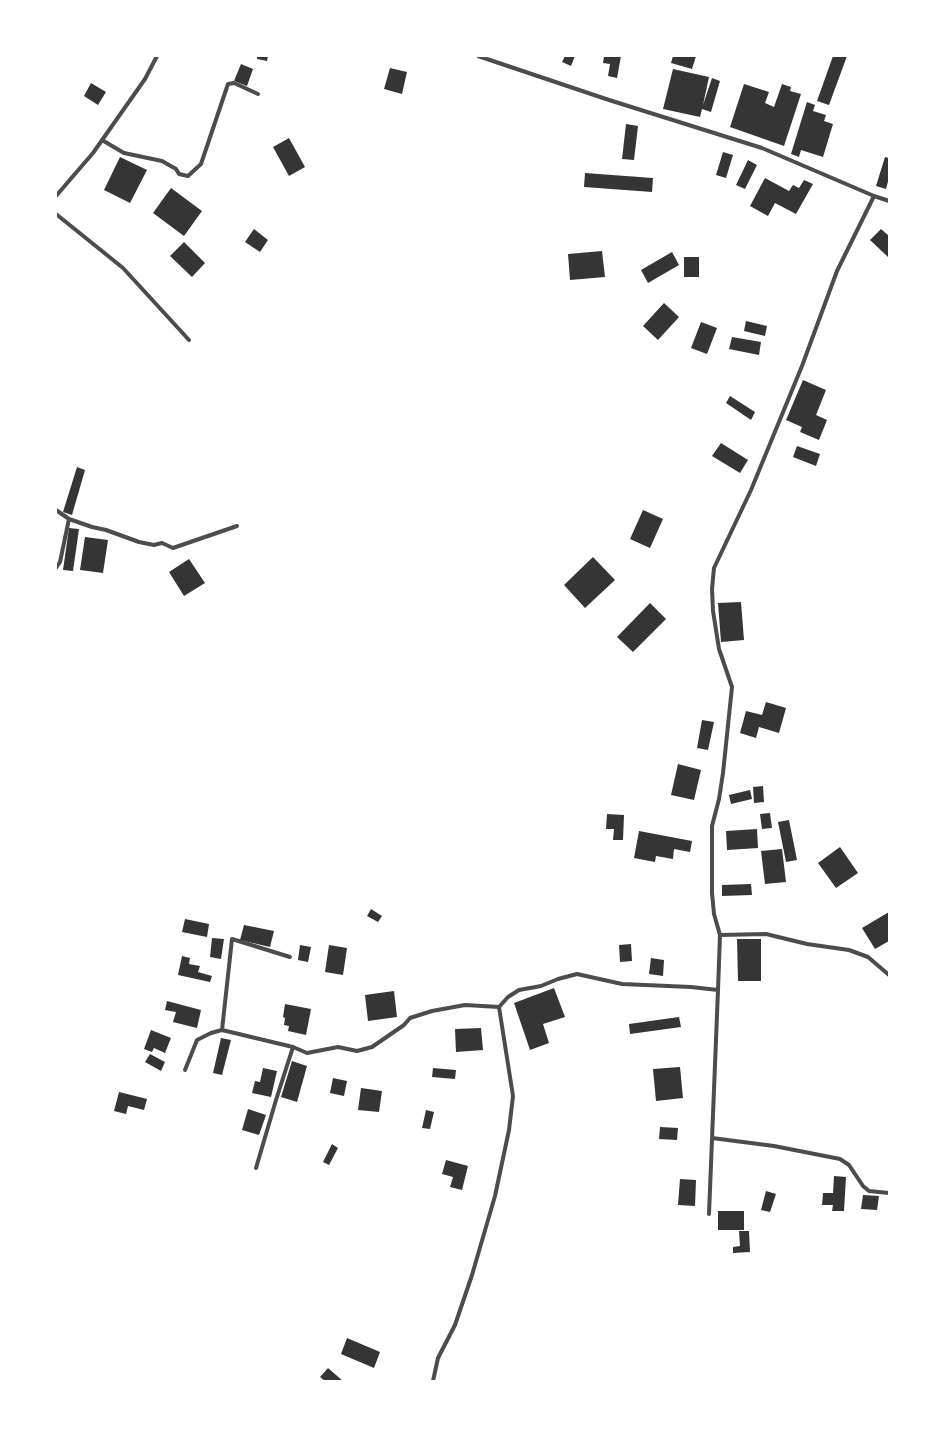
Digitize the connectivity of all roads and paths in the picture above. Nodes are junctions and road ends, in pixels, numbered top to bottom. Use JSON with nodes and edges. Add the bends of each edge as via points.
{"nodes":[{"id":1,"x":157,"y":56,"type":"edge"},
{"id":2,"x":478,"y":56,"type":"edge"},
{"id":3,"x":258,"y":94,"type":"dead end"},
{"id":4,"x":102,"y":140,"type":"junction"},
{"id":5,"x":56,"y":196,"type":"edge"},
{"id":6,"x":874,"y":196,"type":"junction"},
{"id":7,"x":889,"y":201,"type":"edge"},
{"id":8,"x":56,"y":214,"type":"edge"},
{"id":9,"x":189,"y":340,"type":"dead end"},
{"id":10,"x":56,"y":510,"type":"edge"},
{"id":11,"x":69,"y":519,"type":"junction"},
{"id":12,"x":237,"y":526,"type":"dead end"},
{"id":13,"x":56,"y":568,"type":"edge"},
{"id":14,"x":720,"y":935,"type":"junction"},
{"id":15,"x":290,"y":957,"type":"dead end"},
{"id":16,"x":889,"y":975,"type":"edge"},
{"id":17,"x":718,"y":990,"type":"junction"},
{"id":18,"x":499,"y":1007,"type":"junction"},
{"id":19,"x":222,"y":1030,"type":"junction"},
{"id":20,"x":293,"y":1047,"type":"junction"},
{"id":21,"x":185,"y":1070,"type":"dead end"},
{"id":22,"x":712,"y":1138,"type":"junction"},
{"id":23,"x":256,"y":1168,"type":"dead end"},
{"id":24,"x":889,"y":1193,"type":"edge"},
{"id":25,"x":709,"y":1214,"type":"dead end"},
{"id":26,"x":433,"y":1381,"type":"edge"}],
"edges":[{"from":1,"to":4,"type":"street","via":[[145,79]]},
{"from":2,"to":6,"type":"street","via":[[762,148]]},
{"from":3,"to":4,"type":"street","via":[[228,84],[201,164],[188,176],[179,174],[176,169],[162,161],[124,152]]},
{"from":4,"to":5,"type":"street"},
{"from":6,"to":7,"type":"street"},
{"from":6,"to":14,"type":"street","via":[[836,272],[802,366],[751,490],[714,568],[713,611],[719,648],[732,687],[723,773],[712,826],[712,893]]},
{"from":8,"to":9,"type":"street","via":[[123,268]]},
{"from":10,"to":11,"type":"street"},
{"from":11,"to":12,"type":"street","via":[[139,542],[154,545],[162,543],[173,548]]},
{"from":11,"to":13,"type":"street","via":[[60,562]]},
{"from":14,"to":16,"type":"street","via":[[766,934],[807,944],[849,950],[868,957]]},
{"from":14,"to":17,"type":"street"},
{"from":15,"to":19,"type":"street","via":[[232,939]]},
{"from":17,"to":18,"type":"street","via":[[622,984],[577,974],[519,990],[508,996]]},
{"from":17,"to":22,"type":"street"},
{"from":18,"to":20,"type":"street","via":[[465,1005],[432,1011],[410,1018],[372,1047],[357,1051],[338,1047],[307,1053]]},
{"from":18,"to":26,"type":"street","via":[[513,1096],[509,1130],[495,1196],[472,1276],[455,1325],[438,1358]]},
{"from":19,"to":20,"type":"street"},
{"from":19,"to":21,"type":"street","via":[[197,1040]]},
{"from":20,"to":23,"type":"street"},
{"from":22,"to":24,"type":"street","via":[[774,1146],[840,1159],[849,1165],[869,1191]]},
{"from":22,"to":25,"type":"street"}]}
